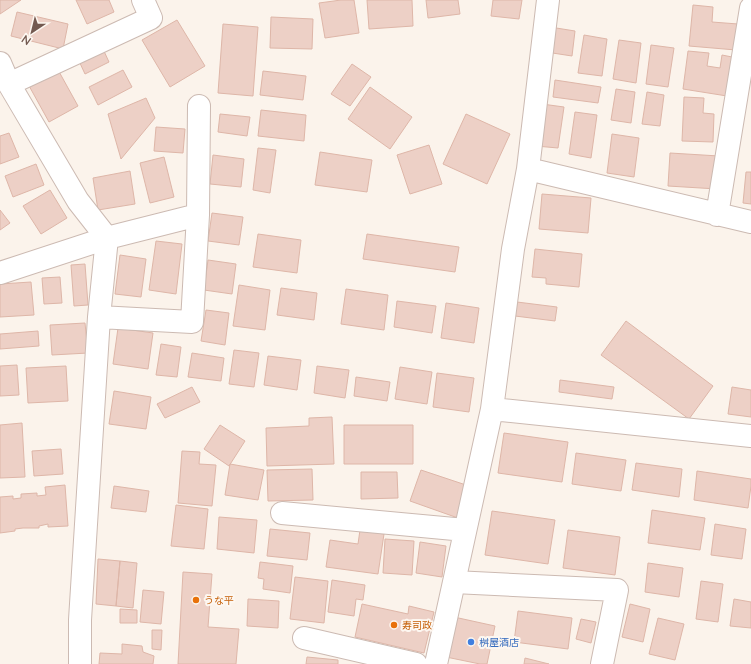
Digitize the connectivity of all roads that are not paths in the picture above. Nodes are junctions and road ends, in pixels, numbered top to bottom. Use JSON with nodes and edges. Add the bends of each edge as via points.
{"nodes":[{"id":1,"x":143,"y":0,"type":"edge"},
{"id":2,"x":548,"y":0,"type":"edge"},
{"id":3,"x":751,"y":8,"type":"edge"},
{"id":4,"x":0,"y":63,"type":"edge"},
{"id":5,"x":10,"y":84,"type":"junction"},
{"id":6,"x":199,"y":106,"type":"dead end"},
{"id":7,"x":528,"y":169,"type":"junction"},
{"id":8,"x":198,"y":215,"type":"junction"},
{"id":9,"x":717,"y":215,"type":"junction"},
{"id":10,"x":751,"y":222,"type":"edge"},
{"id":11,"x":107,"y":238,"type":"junction"},
{"id":12,"x":0,"y":273,"type":"edge"},
{"id":13,"x":100,"y":317,"type":"junction"},
{"id":14,"x":492,"y":409,"type":"junction"},
{"id":15,"x":751,"y":436,"type":"edge"},
{"id":16,"x":282,"y":513,"type":"dead end"},
{"id":17,"x":465,"y":530,"type":"junction"},
{"id":18,"x":454,"y":582,"type":"junction"},
{"id":19,"x":304,"y":638,"type":"dead end"},
{"id":20,"x":80,"y":664,"type":"edge"},
{"id":21,"x":416,"y":664,"type":"edge"},
{"id":22,"x":436,"y":664,"type":"edge"},
{"id":23,"x":602,"y":664,"type":"edge"}],
"edges":[{"from":1,"to":5,"type":"street","via":[[151,18]]},
{"from":2,"to":7,"type":"street"},
{"from":3,"to":9,"type":"street"},
{"from":4,"to":5,"type":"street"},
{"from":5,"to":11,"type":"street","via":[[78,201]]},
{"from":6,"to":8,"type":"street"},
{"from":7,"to":9,"type":"street"},
{"from":7,"to":14,"type":"street","via":[[513,249]]},
{"from":8,"to":11,"type":"street"},
{"from":8,"to":13,"type":"street","via":[[192,322]]},
{"from":9,"to":10,"type":"street"},
{"from":11,"to":12,"type":"street"},
{"from":11,"to":13,"type":"street"},
{"from":13,"to":20,"type":"street","via":[[80,620]]},
{"from":14,"to":15,"type":"street"},
{"from":14,"to":17,"type":"street"},
{"from":16,"to":17,"type":"street"},
{"from":17,"to":18,"type":"street"},
{"from":18,"to":22,"type":"street"},
{"from":18,"to":23,"type":"street","via":[[617,590]]},
{"from":19,"to":21,"type":"street"}]}
